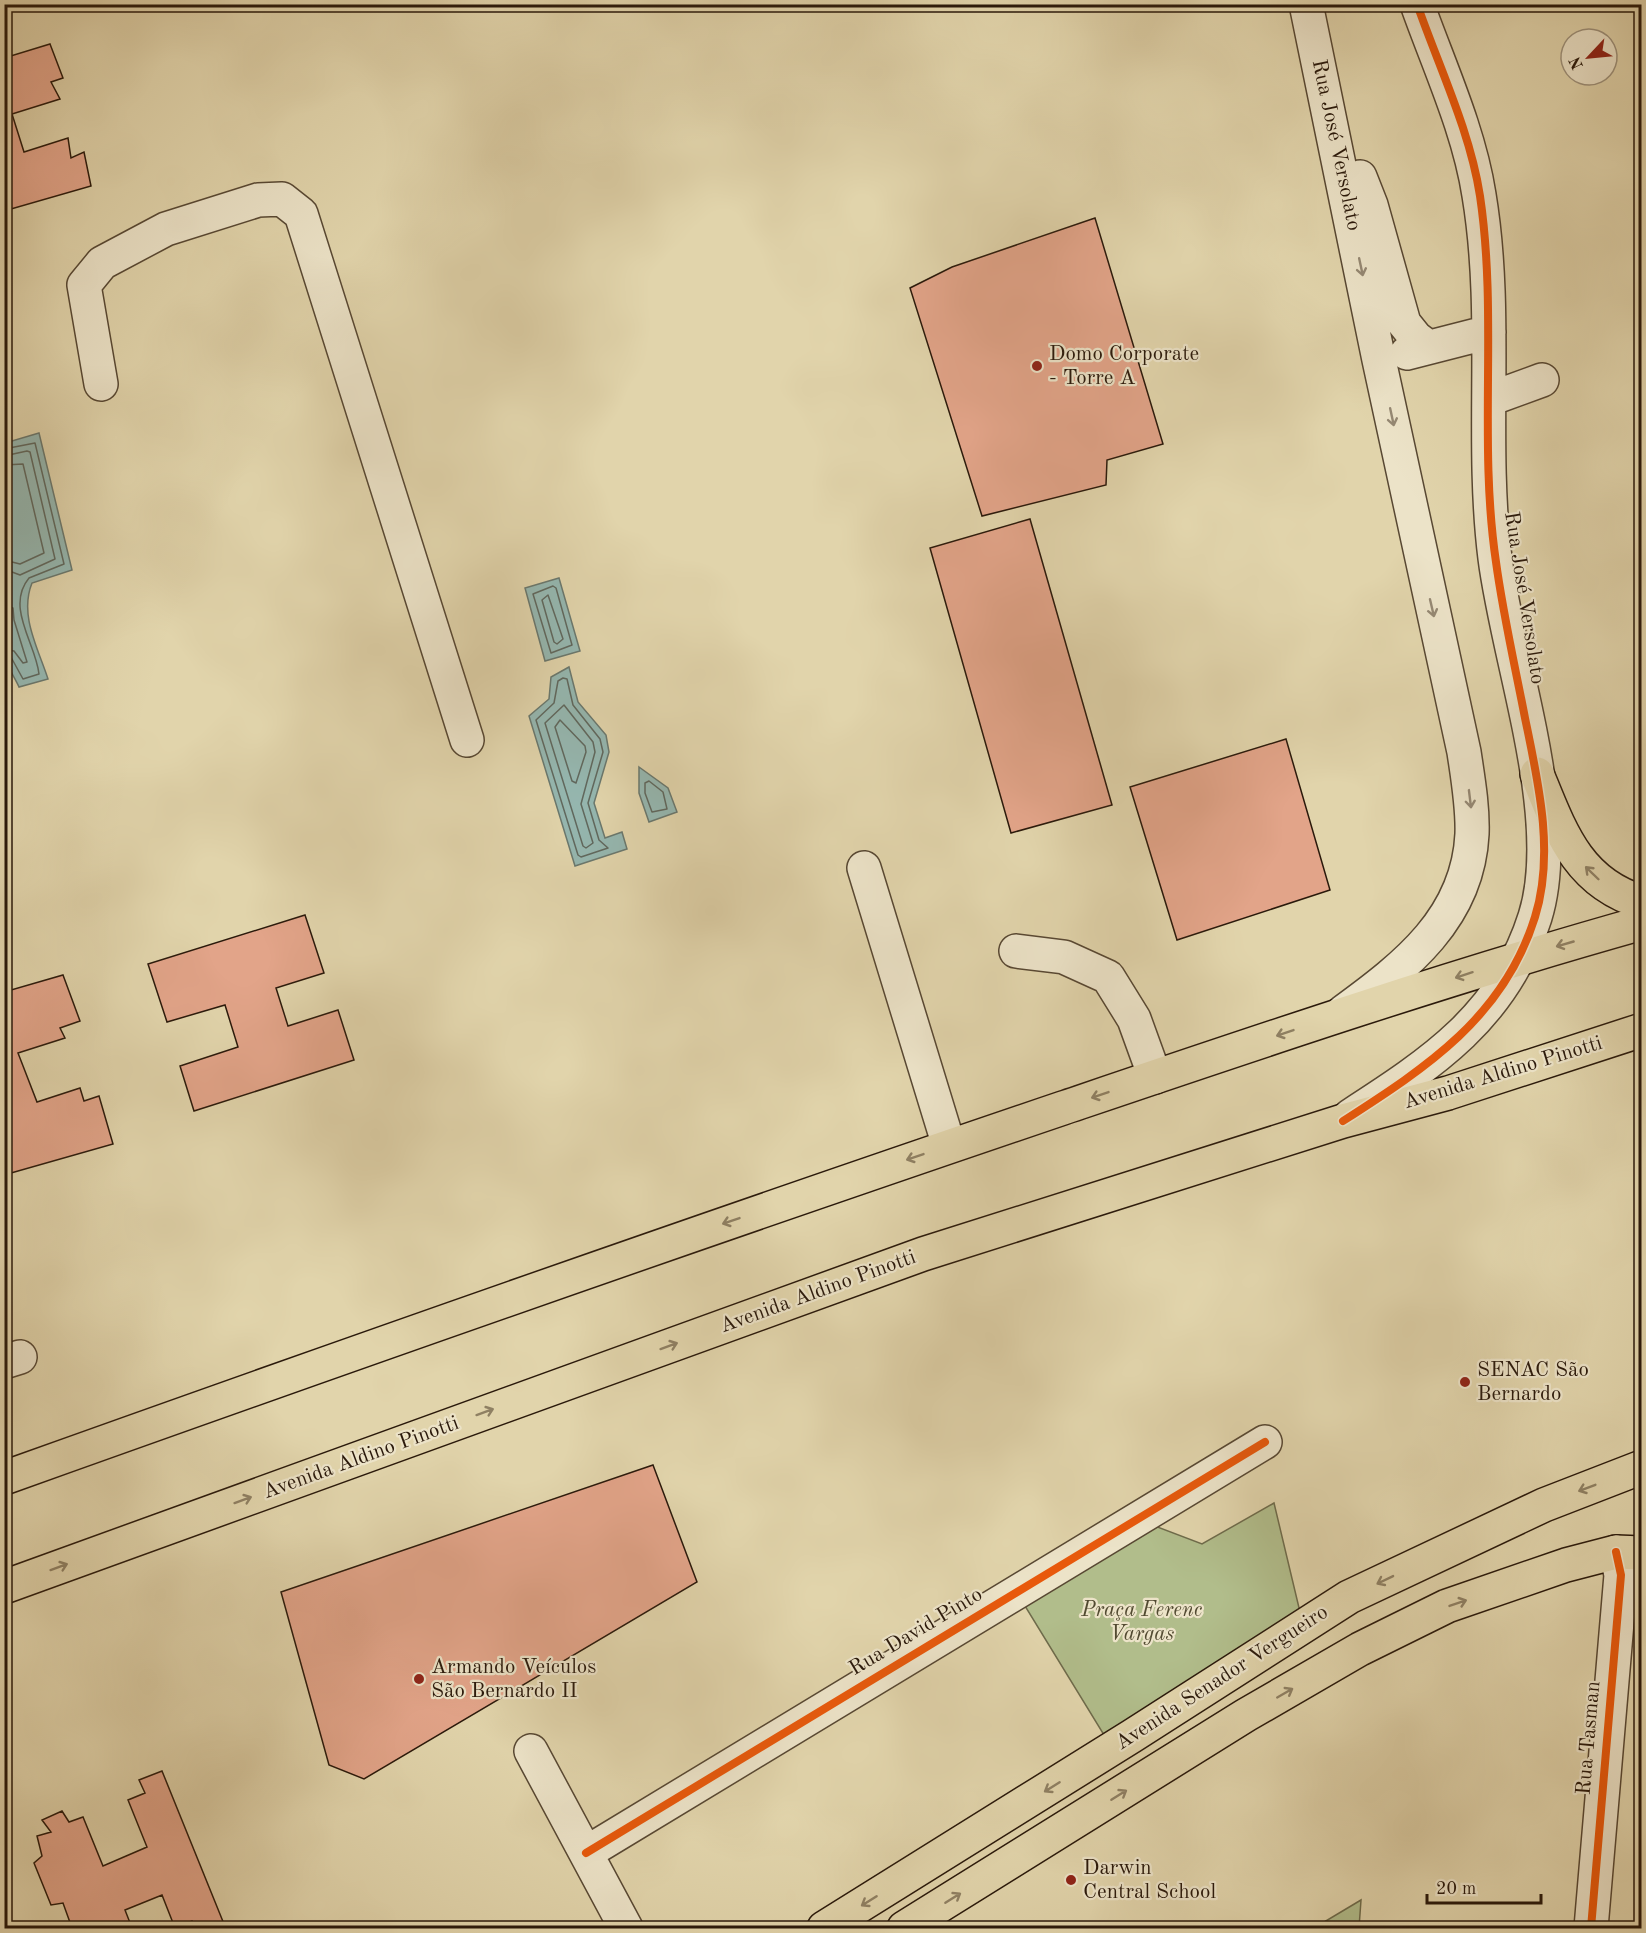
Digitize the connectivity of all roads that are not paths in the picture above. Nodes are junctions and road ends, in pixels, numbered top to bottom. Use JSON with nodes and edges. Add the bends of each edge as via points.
{"nodes":[{"id":1,"x":1306,"y":4,"type":"edge"},
{"id":2,"x":1394,"y":4,"type":"edge"},
{"id":3,"x":1417,"y":4,"type":"edge"},
{"id":4,"x":1444,"y":80,"type":"junction"},
{"id":5,"x":1333,"y":129,"type":"junction"},
{"id":6,"x":1489,"y":332,"type":"junction"},
{"id":7,"x":1428,"y":347,"type":"junction"},
{"id":8,"x":1379,"y":360,"type":"junction"},
{"id":9,"x":1542,"y":380,"type":"dead end"},
{"id":10,"x":101,"y":384,"type":"dead end"},
{"id":11,"x":1490,"y":399,"type":"junction"},
{"id":12,"x":467,"y":740,"type":"dead end"},
{"id":13,"x":1537,"y":774,"type":"junction"},
{"id":14,"x":864,"y":868,"type":"dead end"},
{"id":15,"x":1641,"y":902,"type":"edge"},
{"id":16,"x":1641,"y":922,"type":"edge"},
{"id":17,"x":1016,"y":951,"type":"dead end"},
{"id":18,"x":1520,"y":957,"type":"junction"},
{"id":19,"x":1340,"y":1014,"type":"junction"},
{"id":20,"x":1641,"y":1030,"type":"edge"},
{"id":21,"x":1155,"y":1077,"type":"junction"},
{"id":22,"x":1343,"y":1121,"type":"junction"},
{"id":23,"x":949,"y":1146,"type":"junction"},
{"id":24,"x":1265,"y":1442,"type":"dead end"},
{"id":25,"x":1641,"y":1467,"type":"edge"},
{"id":26,"x":4,"y":1478,"type":"edge"},
{"id":27,"x":1629,"y":1552,"type":"edge"},
{"id":28,"x":4,"y":1587,"type":"edge"},
{"id":29,"x":531,"y":1750,"type":"dead end"},
{"id":30,"x":586,"y":1853,"type":"junction"},
{"id":31,"x":626,"y":1929,"type":"edge"},
{"id":32,"x":824,"y":1929,"type":"edge"},
{"id":33,"x":904,"y":1929,"type":"edge"},
{"id":34,"x":1590,"y":1929,"type":"edge"}],
"edges":[{"from":1,"to":5,"type":"street","name":"Rua José Versolato"},
{"from":2,"to":4,"type":"street","via":[[1411,39]]},
{"from":3,"to":4,"type":"street","name":"Rua José Versolato"},
{"from":4,"to":6,"type":"street","name":"Rua José Versolato","via":[[1471,157],[1479,194],[1485,235]]},
{"from":5,"to":7,"type":"street","via":[[1355,166],[1371,205],[1404,323]]},
{"from":5,"to":8,"type":"street","name":"Rua José Versolato","one_way":true},
{"from":6,"to":7,"type":"street"},
{"from":6,"to":11,"type":"street","name":"Rua José Versolato"},
{"from":7,"to":8,"type":"street"},
{"from":8,"to":19,"type":"street","name":"Rua José Versolato","one_way":true,"via":[[1464,752],[1472,834],[1465,878],[1446,918],[1409,960]]},
{"from":9,"to":11,"type":"street"},
{"from":10,"to":12,"type":"street","via":[[84,285],[102,263],[166,229],[258,200],[282,199],[301,214]]},
{"from":11,"to":13,"type":"street","name":"Rua José Versolato","via":[[1496,560]]},
{"from":15,"to":13,"type":"main road","one_way":true,"via":[[1606,886],[1587,870],[1559,829]]},
{"from":13,"to":18,"type":"street","name":"Rua José Versolato","via":[[1544,834],[1541,889],[1535,919]]},
{"from":14,"to":23,"type":"street"},
{"from":16,"to":18,"type":"main road","one_way":true},
{"from":17,"to":21,"type":"street","via":[[1064,957],[1108,977],[1134,1019]]},
{"from":18,"to":19,"type":"main road","one_way":true},
{"from":18,"to":22,"type":"street","name":"Rua José Versolato","via":[[1497,996],[1447,1050]]},
{"from":19,"to":21,"type":"main road","one_way":true},
{"from":20,"to":22,"type":"main road","name":"Avenida Aldino Pinotti","via":[[1448,1093]]},
{"from":21,"to":23,"type":"main road","one_way":true},
{"from":28,"to":22,"type":"main road","name":"Avenida Aldino Pinotti","one_way":true,"via":[[922,1254]]},
{"from":23,"to":26,"type":"main road","one_way":true},
{"from":24,"to":30,"type":"street","name":"Rua David Pinto"},
{"from":25,"to":32,"type":"main road","name":"Avenida Senador Vergueiro","one_way":true,"via":[[1534,1509],[1349,1597]]},
{"from":33,"to":27,"type":"main road","name":"Avenida Senador Vergueiro","one_way":true,"via":[[1246,1715],[1360,1649],[1447,1606],[1566,1565]]},
{"from":27,"to":34,"type":"street","name":"Rua Tasman","via":[[1621,1575]]},
{"from":29,"to":30,"type":"street"},
{"from":30,"to":31,"type":"street"}]}
